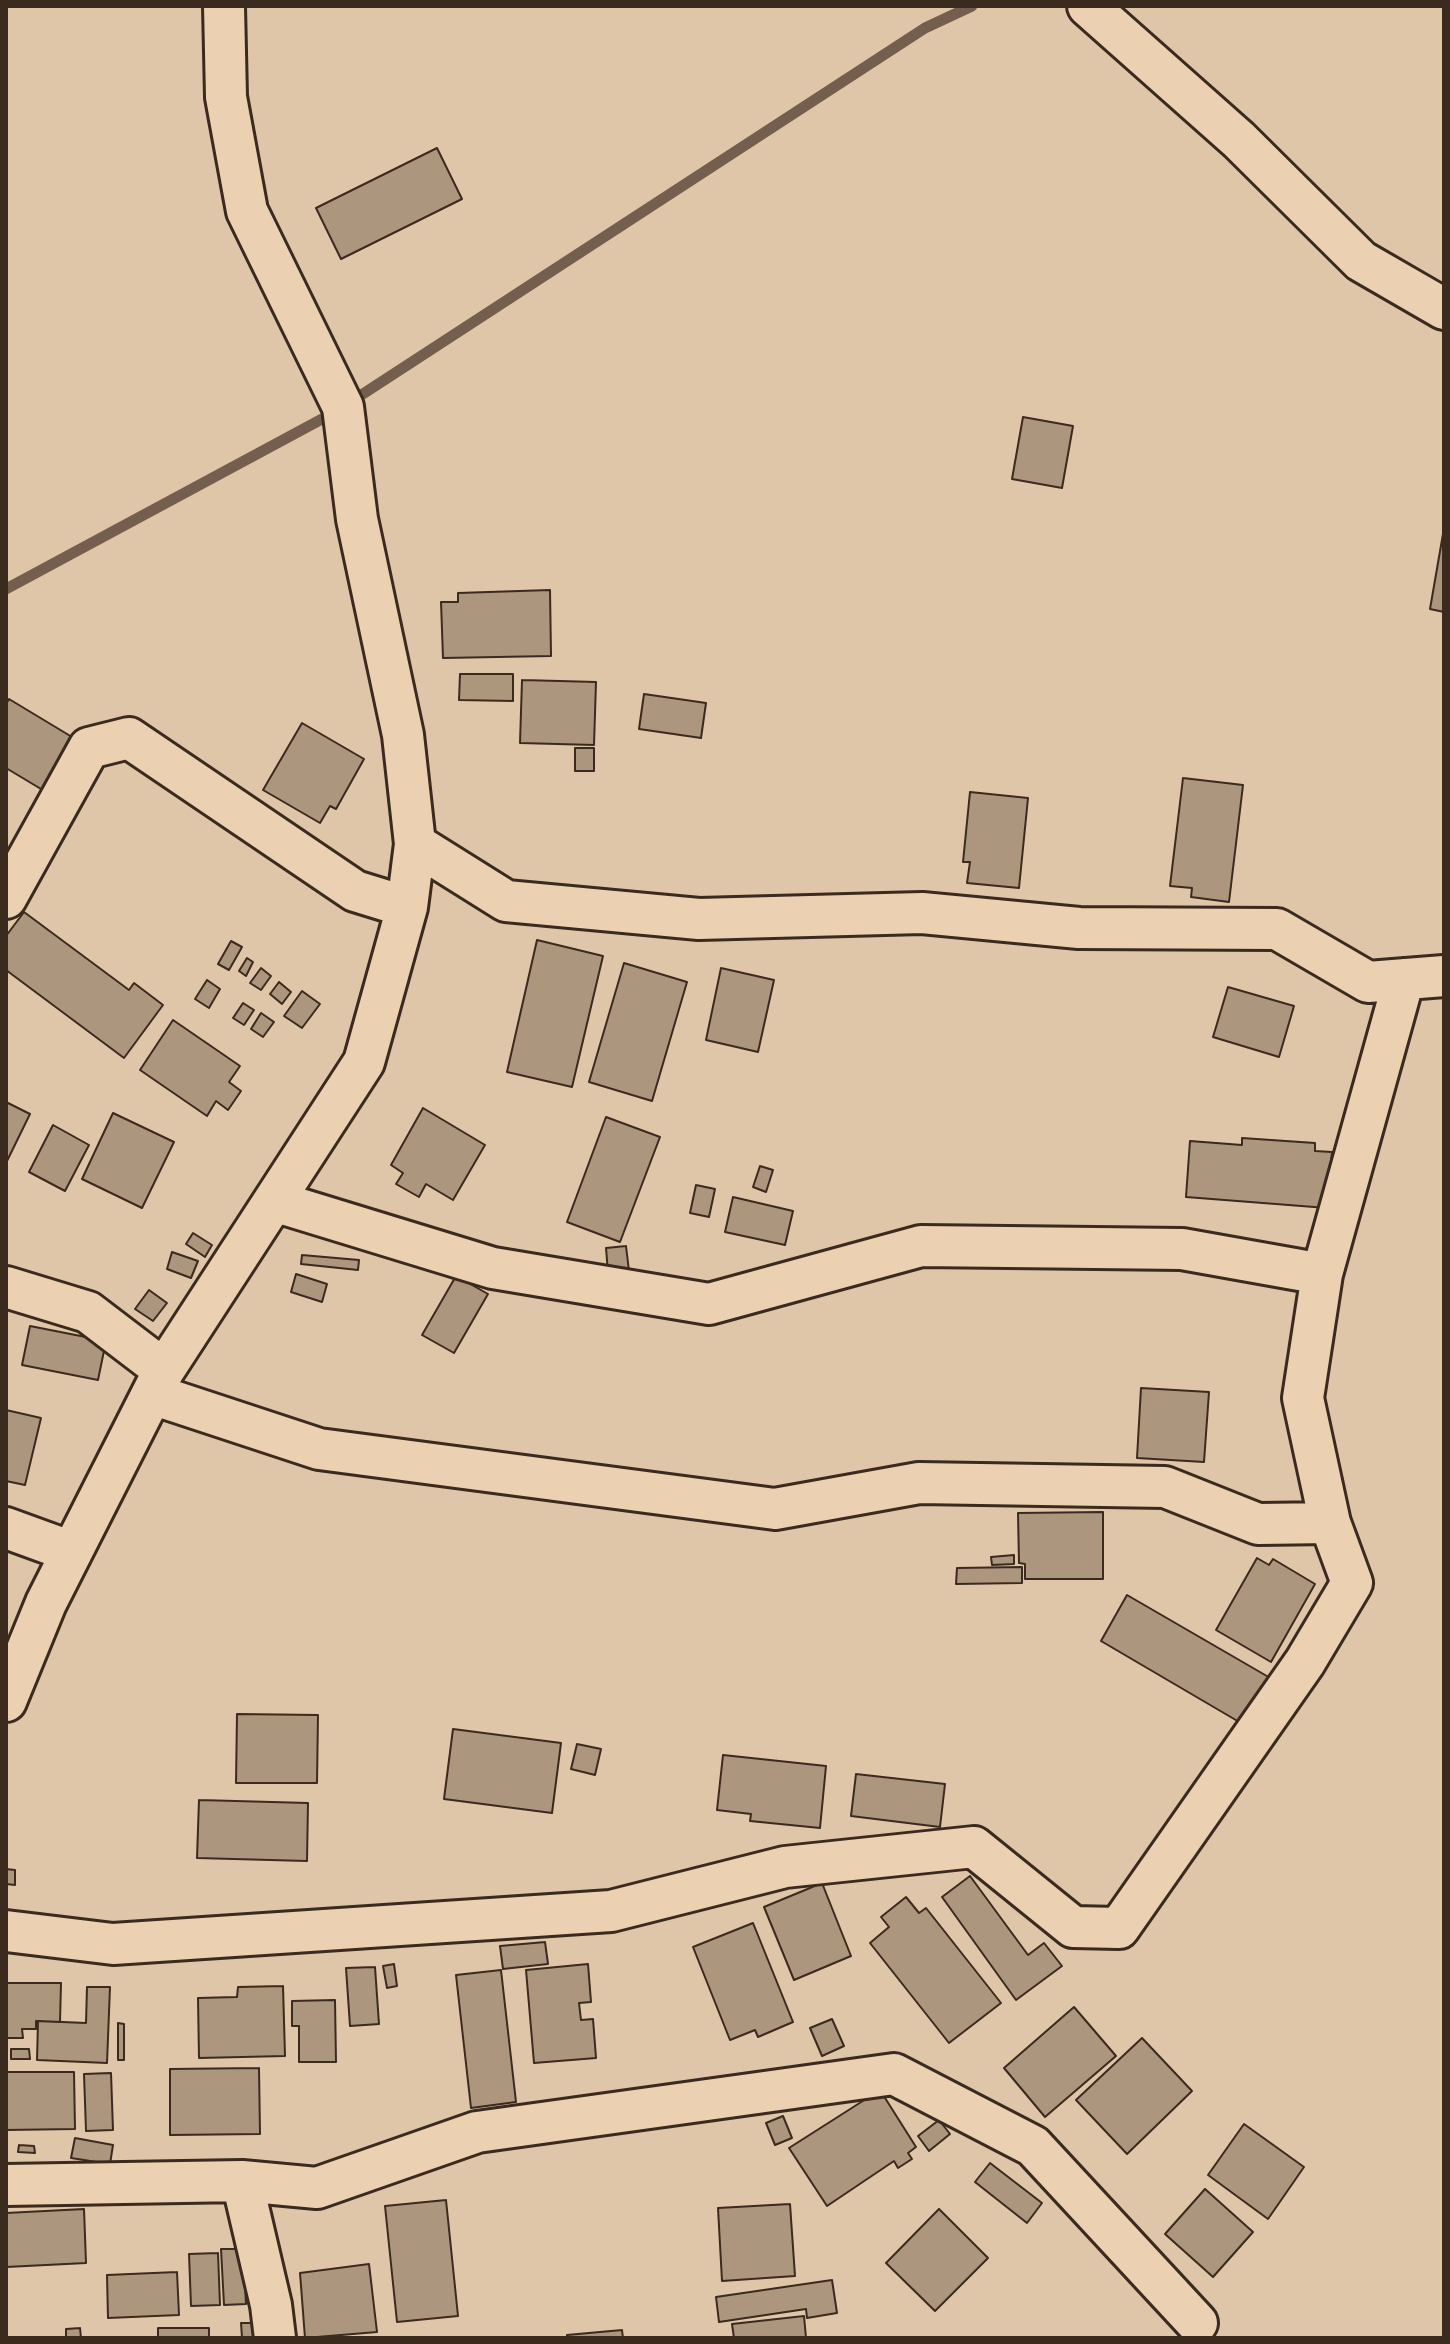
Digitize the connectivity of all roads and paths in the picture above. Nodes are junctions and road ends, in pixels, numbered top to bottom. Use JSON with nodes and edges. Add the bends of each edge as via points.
{"nodes":[{"id":1,"x":224,"y":6,"type":"edge"},
{"id":2,"x":1088,"y":6,"type":"edge"},
{"id":3,"x":1444,"y":309,"type":"edge"},
{"id":4,"x":415,"y":844,"type":"junction"},
{"id":5,"x":6,"y":898,"type":"edge"},
{"id":6,"x":407,"y":907,"type":"junction"},
{"id":7,"x":1444,"y":976,"type":"edge"},
{"id":8,"x":1404,"y":979,"type":"junction"},
{"id":9,"x":274,"y":1201,"type":"junction"},
{"id":10,"x":1322,"y":1274,"type":"junction"},
{"id":11,"x":6,"y":1287,"type":"edge"},
{"id":12,"x":158,"y":1382,"type":"junction"},
{"id":13,"x":1330,"y":1523,"type":"junction"},
{"id":14,"x":6,"y":1528,"type":"edge"},
{"id":15,"x":72,"y":1552,"type":"junction"},
{"id":16,"x":6,"y":1701,"type":"edge"},
{"id":17,"x":6,"y":1931,"type":"edge"},
{"id":18,"x":242,"y":2181,"type":"junction"},
{"id":19,"x":6,"y":2185,"type":"edge"},
{"id":20,"x":1197,"y":2323,"type":"dead end"},
{"id":21,"x":275,"y":2338,"type":"edge"}],
"edges":[{"from":1,"to":4,"type":"street","via":[[226,97],[247,211],[343,407],[357,519],[403,735]]},
{"from":2,"to":3,"type":"street","via":[[1239,140],[1361,261]]},
{"from":4,"to":6,"type":"street"},
{"from":4,"to":8,"type":"street","via":[[506,901],[699,919],[922,913],[1079,928],[1277,929],[1368,982]]},
{"from":5,"to":6,"type":"street","via":[[89,748],[129,738],[355,891]]},
{"from":6,"to":9,"type":"street","via":[[364,1062]]},
{"from":7,"to":8,"type":"street"},
{"from":8,"to":10,"type":"street"},
{"from":9,"to":10,"type":"street","via":[[493,1268],[709,1304],[921,1246],[1182,1249]]},
{"from":9,"to":12,"type":"street"},
{"from":10,"to":13,"type":"street","via":[[1303,1398]]},
{"from":11,"to":12,"type":"street","via":[[88,1312]]},
{"from":12,"to":13,"type":"street","via":[[319,1449],[775,1509],[919,1483],[1165,1487],[1258,1524]]},
{"from":12,"to":15,"type":"street"},
{"from":13,"to":17,"type":"street","via":[[1352,1583],[1305,1662],[1119,1928],[1073,1927],[974,1847],[785,1867],[611,1911],[113,1944]]},
{"from":14,"to":15,"type":"street"},
{"from":15,"to":16,"type":"street"},
{"from":18,"to":19,"type":"street"},
{"from":18,"to":20,"type":"street","via":[[317,2188],[477,2132],[894,2074],[1033,2146]]},
{"from":18,"to":21,"type":"street"}]}
